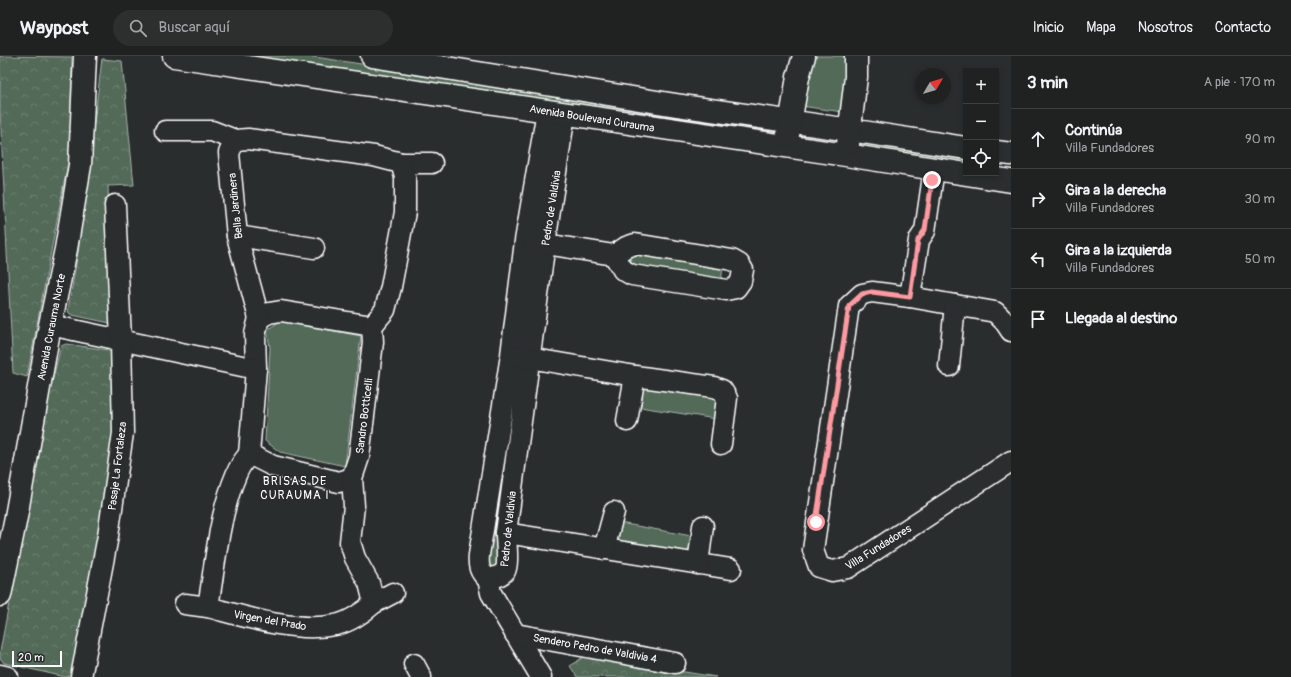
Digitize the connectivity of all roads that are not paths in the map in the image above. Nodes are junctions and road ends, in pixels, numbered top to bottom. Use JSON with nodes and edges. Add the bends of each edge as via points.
{"nodes":[{"id":1,"x":85,"y":56,"type":"edge"},
{"id":2,"x":174,"y":56,"type":"edge"},
{"id":3,"x":372,"y":56,"type":"edge"},
{"id":4,"x":804,"y":56,"type":"edge"},
{"id":5,"x":856,"y":56,"type":"edge"},
{"id":6,"x":411,"y":59,"type":"edge"},
{"id":7,"x":556,"y":113,"type":"junction"},
{"id":8,"x":790,"y":121,"type":"junction"},
{"id":9,"x":850,"y":130,"type":"junction"},
{"id":10,"x":165,"y":131,"type":"dead end"},
{"id":11,"x":235,"y":140,"type":"junction"},
{"id":12,"x":787,"y":146,"type":"junction"},
{"id":13,"x":963,"y":148,"type":"edge"},
{"id":14,"x":999,"y":152,"type":"edge"},
{"id":15,"x":1011,"y":154,"type":"edge"},
{"id":16,"x":846,"y":155,"type":"junction"},
{"id":17,"x":401,"y":163,"type":"junction"},
{"id":18,"x":432,"y":163,"type":"dead end"},
{"id":19,"x":929,"y":168,"type":"junction"},
{"id":20,"x":1011,"y":181,"type":"edge"},
{"id":21,"x":115,"y":205,"type":"dead end"},
{"id":22,"x":237,"y":236,"type":"junction"},
{"id":23,"x":525,"y":240,"type":"junction"},
{"id":24,"x":545,"y":243,"type":"junction"},
{"id":25,"x":314,"y":248,"type":"dead end"},
{"id":26,"x":614,"y":256,"type":"junction"},
{"id":27,"x":910,"y":297,"type":"junction"},
{"id":28,"x":955,"y":305,"type":"junction"},
{"id":29,"x":259,"y":318,"type":"junction"},
{"id":30,"x":50,"y":325,"type":"junction"},
{"id":31,"x":372,"y":326,"type":"junction"},
{"id":32,"x":1011,"y":331,"type":"edge"},
{"id":33,"x":121,"y":340,"type":"junction"},
{"id":34,"x":511,"y":355,"type":"junction"},
{"id":35,"x":530,"y":358,"type":"junction"},
{"id":36,"x":949,"y":366,"type":"dead end"},
{"id":37,"x":256,"y":369,"type":"junction"},
{"id":38,"x":635,"y":376,"type":"junction"},
{"id":39,"x":627,"y":421,"type":"dead end"},
{"id":40,"x":721,"y":444,"type":"dead end"},
{"id":41,"x":249,"y":454,"type":"junction"},
{"id":42,"x":1011,"y":461,"type":"edge"},
{"id":43,"x":352,"y":478,"type":"junction"},
{"id":44,"x":614,"y":512,"type":"dead end"},
{"id":45,"x":703,"y":526,"type":"dead end"},
{"id":46,"x":506,"y":533,"type":"junction"},
{"id":47,"x":604,"y":549,"type":"junction"},
{"id":48,"x":698,"y":564,"type":"junction"},
{"id":49,"x":731,"y":569,"type":"dead end"},
{"id":50,"x":488,"y":579,"type":"junction"},
{"id":51,"x":393,"y":593,"type":"dead end"},
{"id":52,"x":0,"y":595,"type":"edge"},
{"id":53,"x":374,"y":602,"type":"junction"},
{"id":54,"x":185,"y":604,"type":"dead end"},
{"id":55,"x":208,"y":607,"type":"junction"},
{"id":56,"x":515,"y":634,"type":"junction"},
{"id":57,"x":675,"y":663,"type":"dead end"},
{"id":58,"x":0,"y":675,"type":"edge"},
{"id":59,"x":8,"y":677,"type":"edge"},
{"id":60,"x":81,"y":677,"type":"edge"},
{"id":61,"x":541,"y":677,"type":"edge"}],
"edges":[{"from":1,"to":30,"type":"street","name":"Avenida Curauma Norte","via":[[80,165]]},
{"from":2,"to":7,"type":"street","name":"Avenida Boulevard Curauma"},
{"from":3,"to":6,"type":"street"},
{"from":4,"to":8,"type":"street"},
{"from":5,"to":9,"type":"street"},
{"from":6,"to":8,"type":"street","via":[[676,105]]},
{"from":7,"to":12,"type":"street","name":"Avenida Boulevard Curauma"},
{"from":7,"to":23,"type":"street","name":"Pedro de Valdivia"},
{"from":7,"to":24,"type":"street","name":"Pedro de Valdivia"},
{"from":8,"to":9,"type":"street"},
{"from":8,"to":12,"type":"street"},
{"from":9,"to":13,"type":"street"},
{"from":9,"to":16,"type":"street"},
{"from":10,"to":11,"type":"street","via":[[212,131]]},
{"from":11,"to":17,"type":"street","via":[[248,139],[366,155]]},
{"from":11,"to":22,"type":"street","name":"Bella Jardinera","via":[[229,153]]},
{"from":12,"to":16,"type":"street","name":"Avenida Boulevard Curauma"},
{"from":14,"to":15,"type":"street"},
{"from":16,"to":19,"type":"street","name":"Avenida Boulevard Curauma"},
{"from":17,"to":18,"type":"street"},
{"from":17,"to":31,"type":"street","via":[[405,177],[405,212],[385,310]]},
{"from":19,"to":20,"type":"street","name":"Avenida Boulevard Curauma"},
{"from":19,"to":27,"type":"street","via":[[914,229],[918,240]]},
{"from":21,"to":33,"type":"street","name":"Pasaje La Fortaleza"},
{"from":22,"to":25,"type":"street"},
{"from":22,"to":29,"type":"street","name":"Bella Jardinera"},
{"from":23,"to":24,"type":"street"},
{"from":23,"to":34,"type":"street","name":"Pedro de Valdivia"},
{"from":24,"to":26,"type":"street"},
{"from":24,"to":35,"type":"street","name":"Pedro de Valdivia"},
{"from":26,"to":26,"type":"street","via":[[623,270],[632,275],[726,290],[736,288],[741,281],[743,270],[732,260],[635,244]]},
{"from":27,"to":28,"type":"street","name":"Villa Fundadores"},
{"from":27,"to":42,"type":"street","name":"Villa Fundadores","via":[[872,292],[862,294],[849,306],[813,550],[819,567],[832,571],[848,568]]},
{"from":28,"to":32,"type":"street","name":"Villa Fundadores","via":[[996,312]]},
{"from":28,"to":36,"type":"street"},
{"from":29,"to":31,"type":"street","via":[[281,311]]},
{"from":29,"to":37,"type":"street","via":[[255,334]]},
{"from":30,"to":33,"type":"street"},
{"from":30,"to":52,"type":"street","name":"Avenida Curauma Norte"},
{"from":31,"to":43,"type":"street","name":"Sandro Botticelli","via":[[373,342],[359,457]]},
{"from":33,"to":37,"type":"street"},
{"from":33,"to":60,"type":"street","name":"Pasaje La Fortaleza","via":[[123,433],[108,536]]},
{"from":34,"to":35,"type":"street"},
{"from":34,"to":50,"type":"street","name":"Pedro de Valdivia","via":[[479,555],[478,567]]},
{"from":35,"to":38,"type":"street"},
{"from":35,"to":46,"type":"street","name":"Pedro de Valdivia"},
{"from":37,"to":41,"type":"street"},
{"from":38,"to":39,"type":"street"},
{"from":38,"to":40,"type":"street","via":[[722,390],[727,398]]},
{"from":41,"to":43,"type":"street","via":[[272,466],[339,482]]},
{"from":41,"to":55,"type":"street","via":[[236,474],[226,504]]},
{"from":43,"to":53,"type":"street","via":[[354,506],[350,542],[355,558],[369,583]]},
{"from":44,"to":47,"type":"street"},
{"from":45,"to":48,"type":"street"},
{"from":46,"to":47,"type":"street"},
{"from":46,"to":50,"type":"street","name":"Pedro de Valdivia","via":[[505,570],[501,575]]},
{"from":47,"to":48,"type":"street"},
{"from":48,"to":49,"type":"street"},
{"from":50,"to":56,"type":"street","via":[[491,593]]},
{"from":51,"to":53,"type":"street","name":"Virgen del Prado"},
{"from":53,"to":55,"type":"street","name":"Virgen del Prado","via":[[362,614],[336,625],[306,628],[257,620]]},
{"from":54,"to":55,"type":"street","name":"Virgen del Prado"},
{"from":56,"to":57,"type":"street","name":"Sendero Pedro de Valdivia 4"},
{"from":56,"to":61,"type":"street"},
{"from":58,"to":59,"type":"street"}]}
